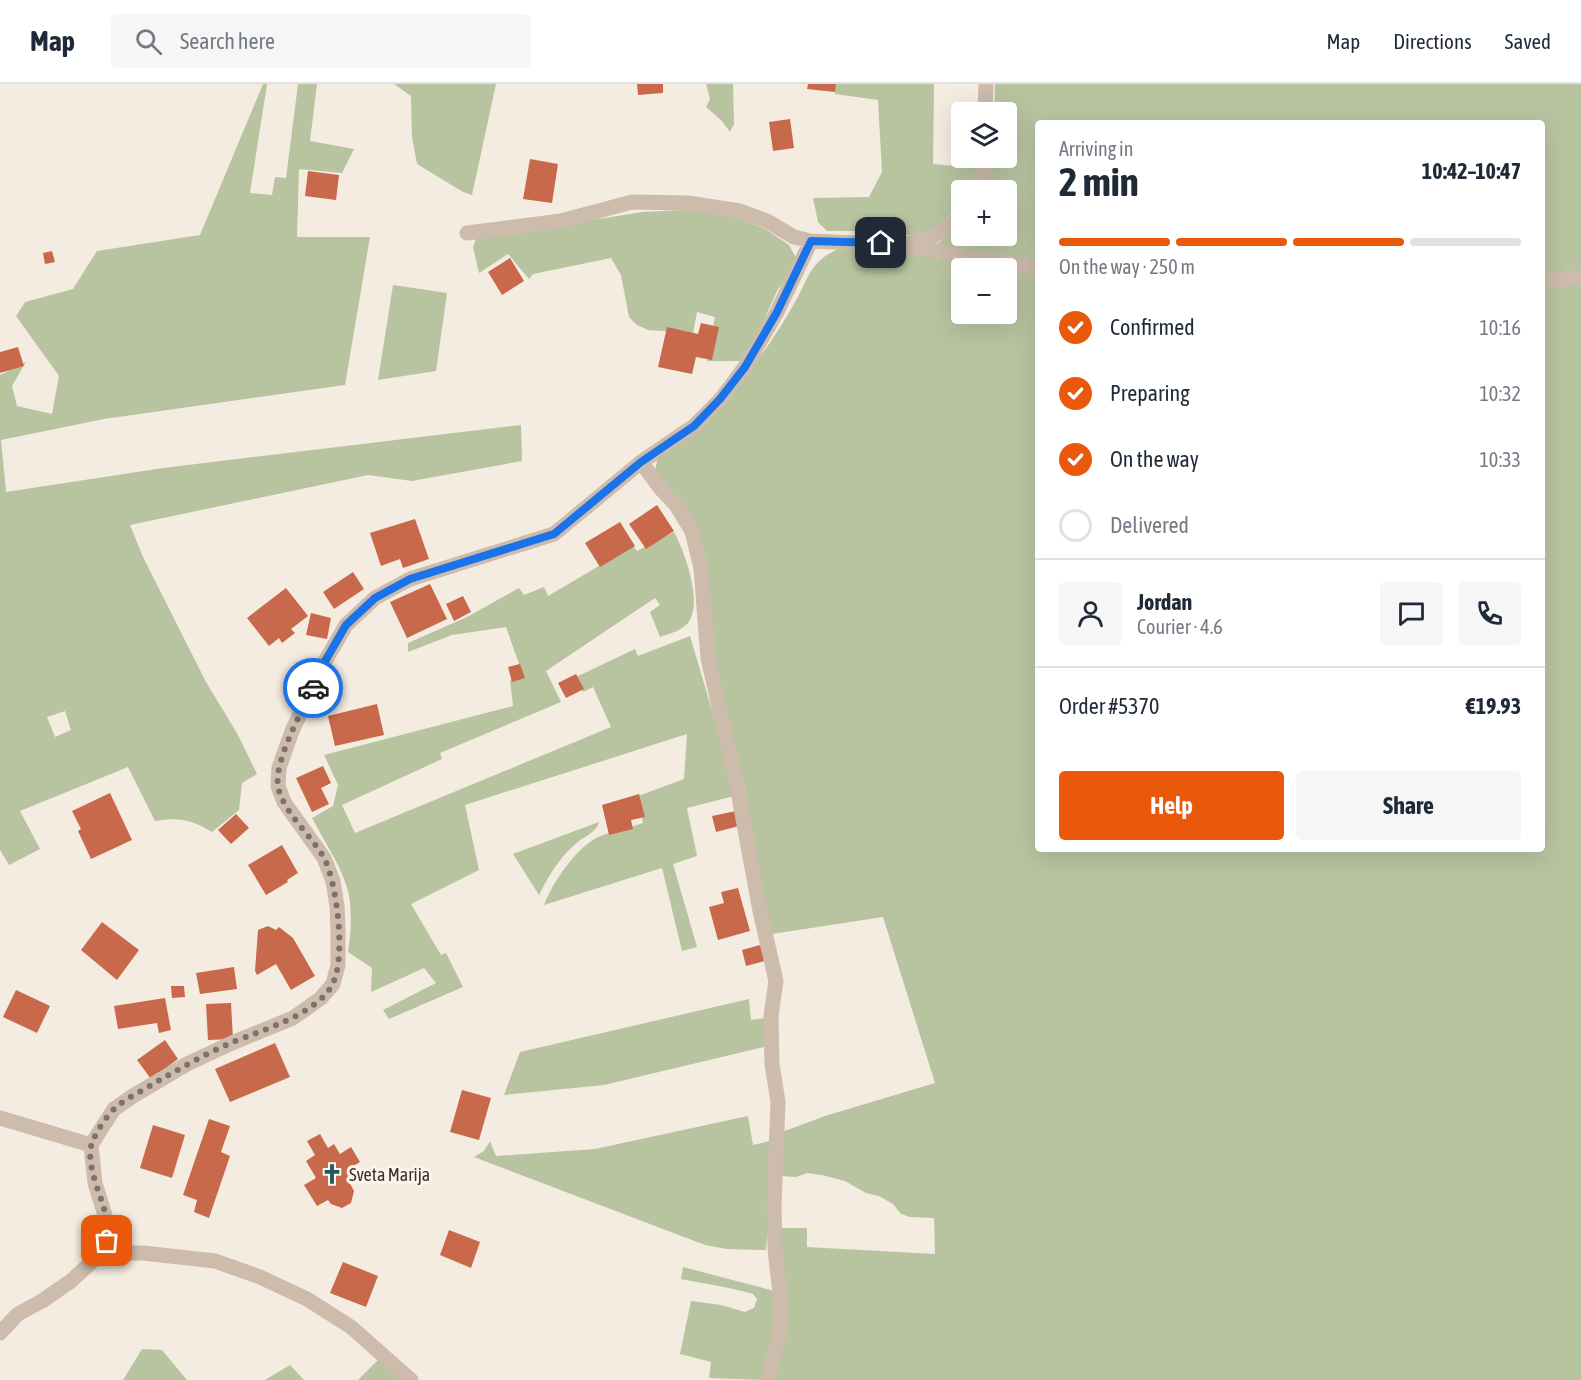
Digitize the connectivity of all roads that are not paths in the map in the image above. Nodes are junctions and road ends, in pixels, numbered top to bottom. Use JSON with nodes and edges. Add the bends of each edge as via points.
{"nodes":[{"id":1,"x":986,"y":84,"type":"edge"},
{"id":2,"x":985,"y":102,"type":"edge"},
{"id":3,"x":951,"y":224,"type":"edge"},
{"id":4,"x":467,"y":233,"type":"dead end"},
{"id":5,"x":811,"y":241,"type":"junction"},
{"id":6,"x":904,"y":245,"type":"junction"},
{"id":7,"x":1035,"y":267,"type":"edge"},
{"id":8,"x":1581,"y":277,"type":"edge"},
{"id":9,"x":1545,"y":282,"type":"edge"},
{"id":10,"x":641,"y":462,"type":"junction"},
{"id":11,"x":0,"y":1118,"type":"edge"},
{"id":12,"x":91,"y":1145,"type":"junction"},
{"id":13,"x":101,"y":1253,"type":"junction"},
{"id":14,"x":0,"y":1333,"type":"edge"},
{"id":15,"x":411,"y":1380,"type":"edge"},
{"id":16,"x":768,"y":1380,"type":"edge"}],
"edges":[{"from":1,"to":2,"type":"street"},
{"from":3,"to":6,"type":"street","via":[[934,236]]},
{"from":4,"to":5,"type":"street","via":[[561,221],[632,202],[688,203],[740,211]]},
{"from":5,"to":6,"type":"street"},
{"from":5,"to":10,"type":"street","via":[[745,367],[694,426]]},
{"from":6,"to":7,"type":"street"},
{"from":8,"to":9,"type":"street"},
{"from":10,"to":12,"type":"street","via":[[554,534],[410,579],[375,598],[346,625],[292,731],[279,768],[278,786],[284,802],[324,858],[333,880],[338,953],[333,984],[293,1018],[187,1064],[133,1096],[114,1109]]},
{"from":10,"to":16,"type":"street","via":[[692,531],[701,568],[708,658],[776,981],[771,1016],[778,1102],[775,1250],[781,1302],[780,1331]]},
{"from":11,"to":12,"type":"street"},
{"from":12,"to":13,"type":"street","via":[[95,1183],[107,1222],[107,1241]]},
{"from":13,"to":14,"type":"street","via":[[71,1281],[18,1314]]},
{"from":13,"to":15,"type":"street","via":[[143,1252],[215,1261],[260,1277],[307,1299],[351,1327]]}]}
